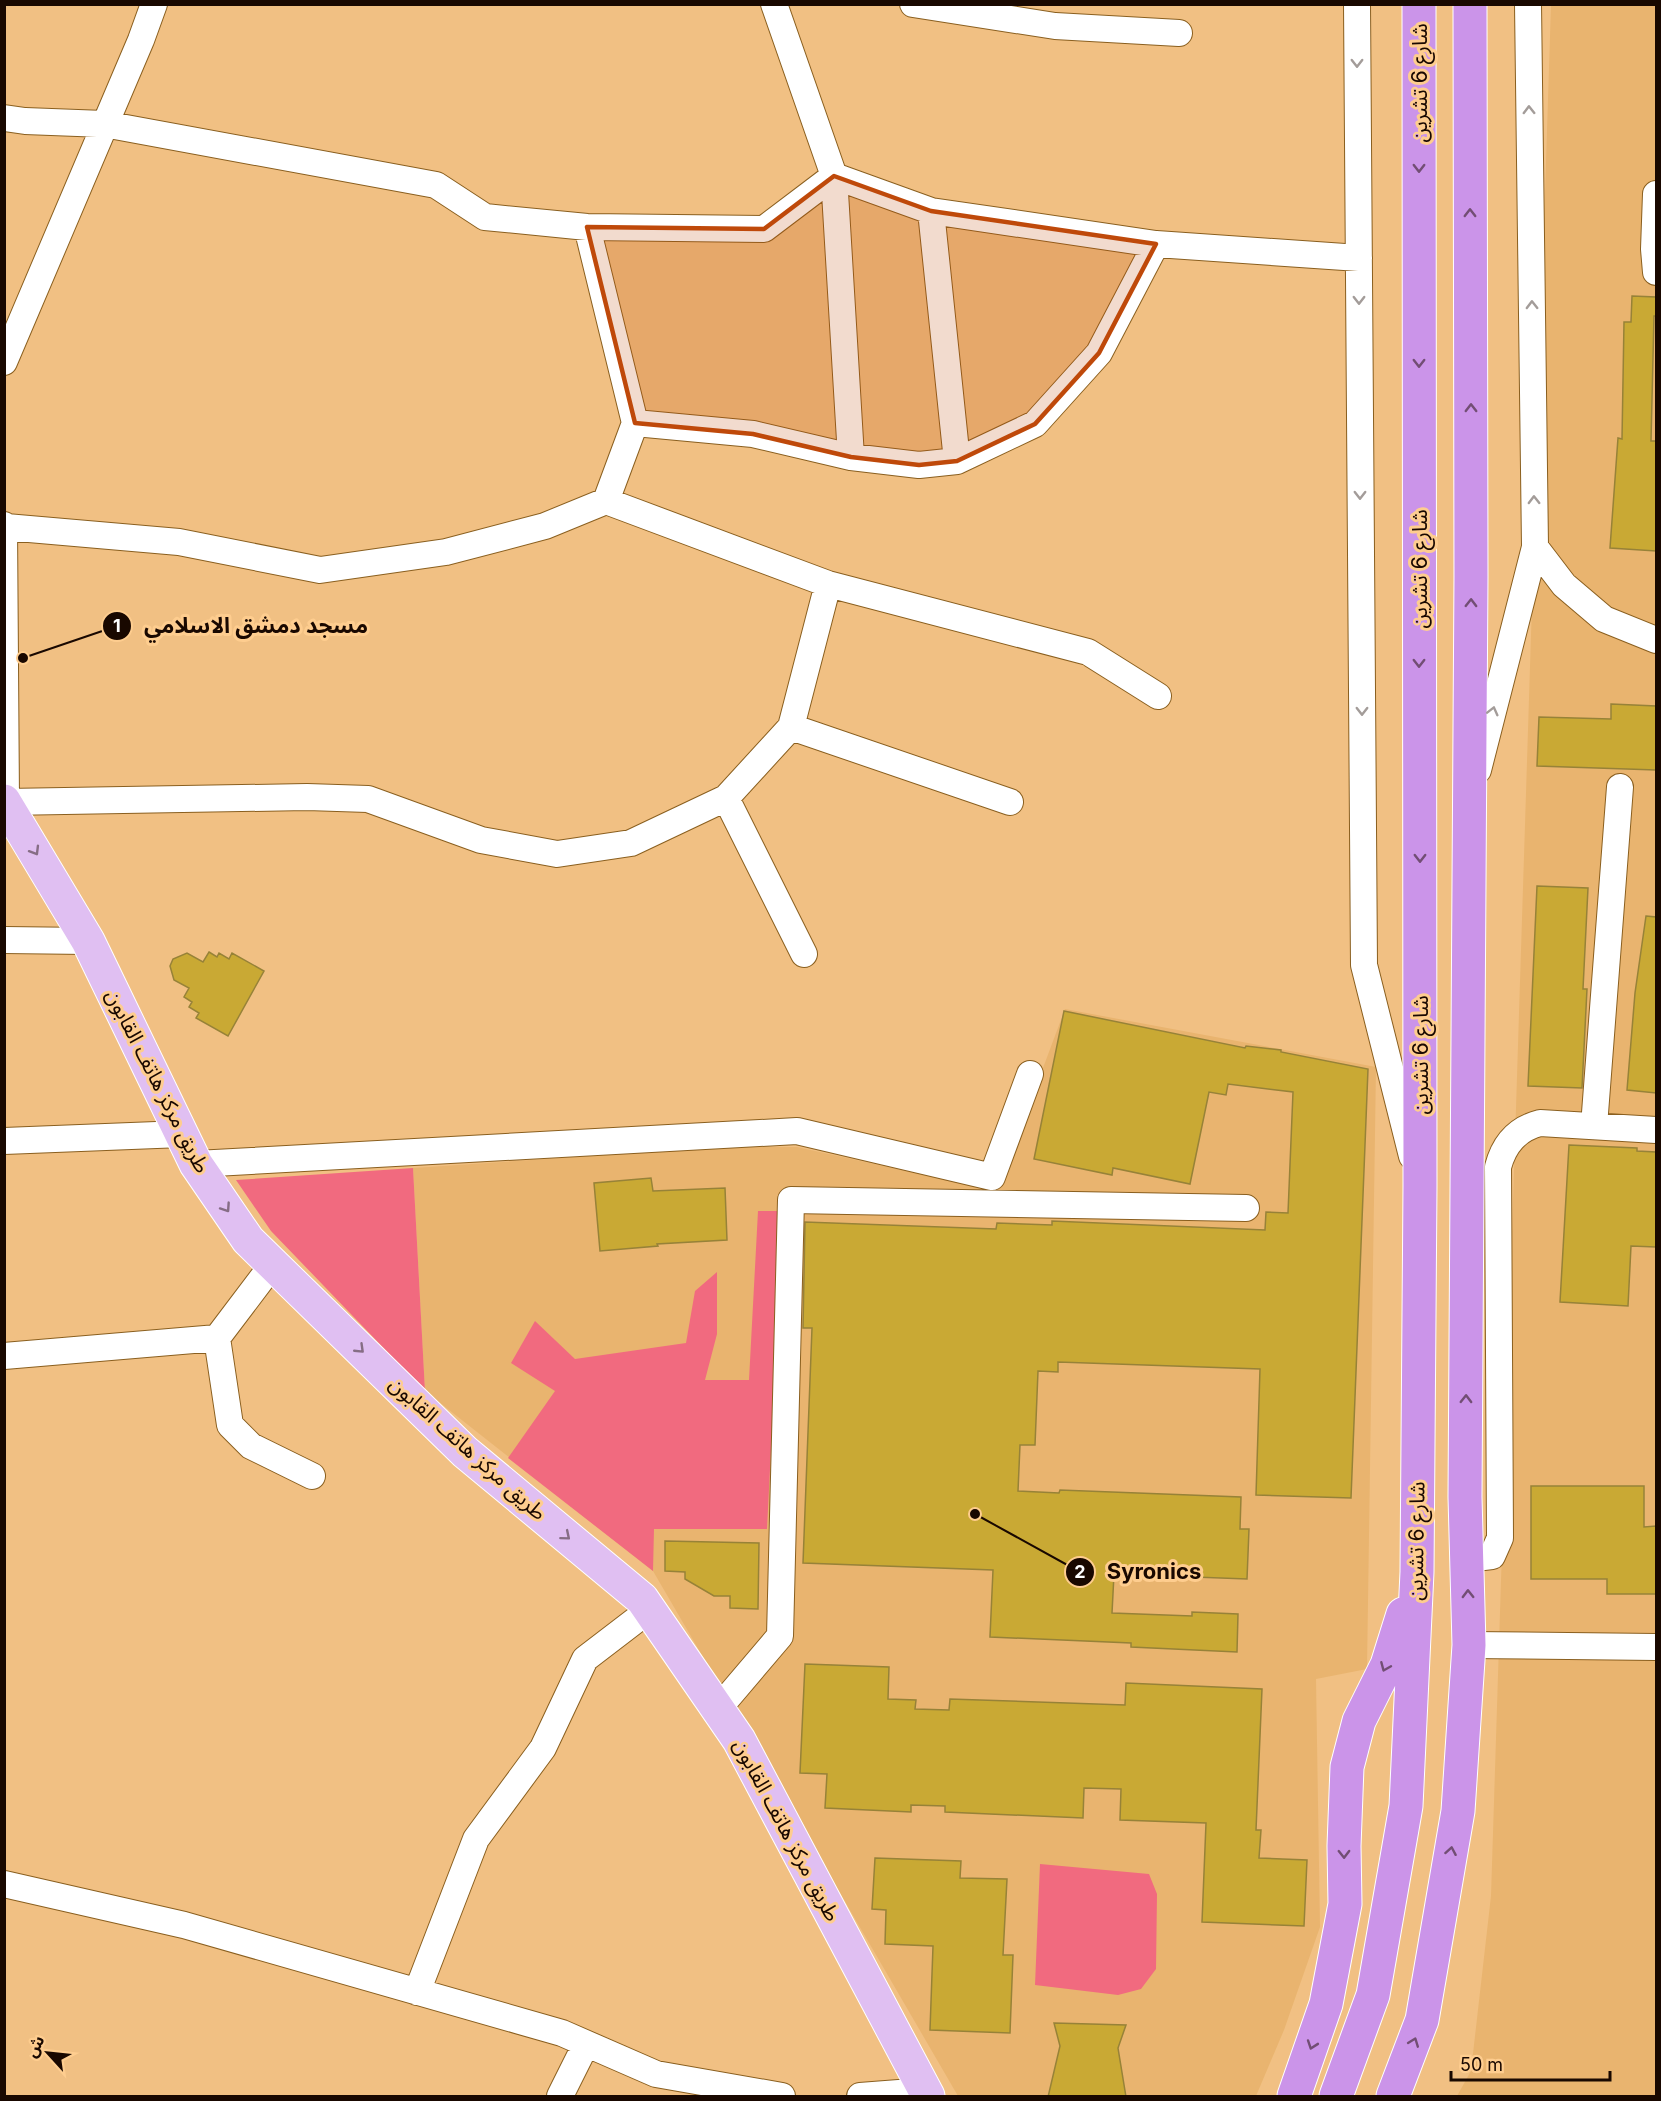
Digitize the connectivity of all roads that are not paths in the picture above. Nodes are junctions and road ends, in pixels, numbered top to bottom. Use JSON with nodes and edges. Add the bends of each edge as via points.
{"nodes":[{"id":1,"x":154,"y":4,"type":"edge"},
{"id":2,"x":774,"y":4,"type":"edge"},
{"id":3,"x":913,"y":4,"type":"edge"},
{"id":4,"x":1357,"y":4,"type":"edge"},
{"id":5,"x":1419,"y":4,"type":"edge"},
{"id":6,"x":1470,"y":4,"type":"edge"},
{"id":7,"x":1528,"y":4,"type":"edge"},
{"id":8,"x":1179,"y":33,"type":"dead end"},
{"id":9,"x":4,"y":118,"type":"edge"},
{"id":10,"x":104,"y":123,"type":"junction"},
{"id":11,"x":834,"y":176,"type":"junction"},
{"id":12,"x":1656,"y":194,"type":"edge"},
{"id":13,"x":931,"y":211,"type":"junction"},
{"id":14,"x":587,"y":226,"type":"junction"},
{"id":15,"x":1156,"y":244,"type":"junction"},
{"id":16,"x":1359,"y":258,"type":"junction"},
{"id":17,"x":1656,"y":272,"type":"edge"},
{"id":18,"x":4,"y":362,"type":"edge"},
{"id":19,"x":635,"y":423,"type":"junction"},
{"id":20,"x":851,"y":457,"type":"junction"},
{"id":21,"x":957,"y":461,"type":"junction"},
{"id":22,"x":606,"y":501,"type":"junction"},
{"id":23,"x":5,"y":526,"type":"edge"},
{"id":24,"x":1535,"y":547,"type":"junction"},
{"id":25,"x":828,"y":584,"type":"junction"},
{"id":26,"x":1656,"y":640,"type":"edge"},
{"id":27,"x":1158,"y":696,"type":"dead end"},
{"id":28,"x":791,"y":727,"type":"junction"},
{"id":29,"x":1620,"y":787,"type":"dead end"},
{"id":30,"x":726,"y":798,"type":"junction"},
{"id":31,"x":5,"y":802,"type":"edge"},
{"id":32,"x":1010,"y":802,"type":"dead end"},
{"id":33,"x":1468,"y":808,"type":"junction"},
{"id":34,"x":4,"y":940,"type":"edge"},
{"id":35,"x":88,"y":941,"type":"junction"},
{"id":36,"x":804,"y":954,"type":"dead end"},
{"id":37,"x":1030,"y":1074,"type":"dead end"},
{"id":38,"x":1594,"y":1126,"type":"junction"},
{"id":39,"x":1656,"y":1130,"type":"edge"},
{"id":40,"x":182,"y":1134,"type":"junction"},
{"id":41,"x":4,"y":1141,"type":"edge"},
{"id":42,"x":196,"y":1164,"type":"junction"},
{"id":43,"x":1420,"y":1186,"type":"junction"},
{"id":44,"x":1246,"y":1208,"type":"dead end"},
{"id":45,"x":273,"y":1264,"type":"junction"},
{"id":46,"x":217,"y":1338,"type":"junction"},
{"id":47,"x":4,"y":1356,"type":"edge"},
{"id":48,"x":312,"y":1476,"type":"dead end"},
{"id":49,"x":1467,"y":1559,"type":"junction"},
{"id":50,"x":1417,"y":1572,"type":"junction"},
{"id":51,"x":649,"y":1610,"type":"junction"},
{"id":52,"x":1469,"y":1645,"type":"junction"},
{"id":53,"x":1656,"y":1647,"type":"edge"},
{"id":54,"x":718,"y":1709,"type":"junction"},
{"id":55,"x":4,"y":1884,"type":"edge"},
{"id":56,"x":417,"y":1992,"type":"junction"},
{"id":57,"x":586,"y":2044,"type":"junction"},
{"id":58,"x":926,"y":2094,"type":"edge"},
{"id":59,"x":560,"y":2097,"type":"edge"},
{"id":60,"x":782,"y":2097,"type":"edge"},
{"id":61,"x":860,"y":2097,"type":"edge"},
{"id":62,"x":1294,"y":2097,"type":"edge"},
{"id":63,"x":1336,"y":2097,"type":"edge"},
{"id":64,"x":1393,"y":2097,"type":"edge"}],
"edges":[{"from":1,"to":10,"type":"street"},
{"from":2,"to":11,"type":"street"},
{"from":3,"to":8,"type":"street","via":[[1054,26]]},
{"from":4,"to":16,"type":"street","one_way":true},
{"from":5,"to":43,"type":"highway","name":"شارع 6 تشرين","one_way":true},
{"from":33,"to":6,"type":"highway","one_way":true},
{"from":24,"to":7,"type":"street","one_way":true},
{"from":9,"to":10,"type":"street"},
{"from":10,"to":14,"type":"street","via":[[436,185],[485,217]]},
{"from":10,"to":18,"type":"street"},
{"from":11,"to":13,"type":"street"},
{"from":11,"to":14,"type":"street","via":[[764,229]]},
{"from":11,"to":20,"type":"street"},
{"from":12,"to":17,"type":"street"},
{"from":13,"to":15,"type":"street"},
{"from":13,"to":21,"type":"street"},
{"from":14,"to":19,"type":"street"},
{"from":15,"to":16,"type":"street"},
{"from":15,"to":21,"type":"street","via":[[1099,353],[1035,424]]},
{"from":16,"to":43,"type":"street","one_way":true,"via":[[1364,965]]},
{"from":19,"to":20,"type":"street","via":[[753,434]]},
{"from":19,"to":22,"type":"street"},
{"from":20,"to":21,"type":"street","via":[[919,465]]},
{"from":22,"to":23,"type":"street","via":[[544,526],[446,552],[320,570],[179,542]]},
{"from":22,"to":25,"type":"street"},
{"from":23,"to":31,"type":"street"},
{"from":24,"to":26,"type":"street","via":[[1564,585],[1604,619]]},
{"from":33,"to":24,"type":"street","one_way":true},
{"from":25,"to":27,"type":"street","via":[[1088,652]]},
{"from":25,"to":28,"type":"street"},
{"from":28,"to":30,"type":"street"},
{"from":28,"to":32,"type":"street"},
{"from":29,"to":38,"type":"street"},
{"from":30,"to":31,"type":"street","via":[[631,843],[557,854],[481,840],[368,799]]},
{"from":30,"to":36,"type":"street"},
{"from":31,"to":35,"type":"main road","name":"طريق مركز هاتف القابون","one_way":true},
{"from":49,"to":33,"type":"highway","one_way":true},
{"from":34,"to":35,"type":"street"},
{"from":35,"to":40,"type":"main road","name":"طريق مركز هاتف القابون"},
{"from":37,"to":42,"type":"street","via":[[993,1178],[797,1131]]},
{"from":38,"to":39,"type":"street"},
{"from":38,"to":49,"type":"street","via":[[1530,1126],[1513,1137],[1501,1155],[1500,1538],[1492,1556]]},
{"from":40,"to":41,"type":"street"},
{"from":40,"to":42,"type":"main road","name":"طريق مركز هاتف القابون"},
{"from":42,"to":45,"type":"main road","name":"طريق مركز هاتف القابون","one_way":true,"via":[[248,1240]]},
{"from":43,"to":50,"type":"highway","name":"شارع 6 تشرين"},
{"from":44,"to":54,"type":"street","via":[[791,1200],[780,1636]]},
{"from":45,"to":46,"type":"street"},
{"from":45,"to":51,"type":"main road","name":"طريق مركز هاتف القابون","one_way":true,"via":[[465,1452],[642,1599]]},
{"from":46,"to":47,"type":"street"},
{"from":46,"to":48,"type":"street","via":[[231,1425],[251,1446]]},
{"from":52,"to":49,"type":"highway","one_way":true},
{"from":50,"to":62,"type":"highway","one_way":true,"via":[[1387,1665],[1359,1721],[1347,1767],[1345,1904],[1326,2004]]},
{"from":50,"to":63,"type":"highway","name":"شارع 6 تشرين","via":[[1406,1806],[1373,1995]]},
{"from":51,"to":54,"type":"main road","name":"طريق مركز هاتف القابون"},
{"from":51,"to":56,"type":"street","via":[[585,1659],[543,1748],[476,1839]]},
{"from":52,"to":53,"type":"street"},
{"from":64,"to":52,"type":"highway","one_way":true,"via":[[1422,2020],[1458,1811]]},
{"from":54,"to":58,"type":"main road","name":"طريق مركز هاتف القابون","via":[[739,1740]]},
{"from":55,"to":56,"type":"street","via":[[184,1925]]},
{"from":56,"to":57,"type":"street","via":[[562,2033]]},
{"from":57,"to":59,"type":"street"},
{"from":57,"to":60,"type":"street","via":[[656,2074]]},
{"from":58,"to":61,"type":"street"}]}
